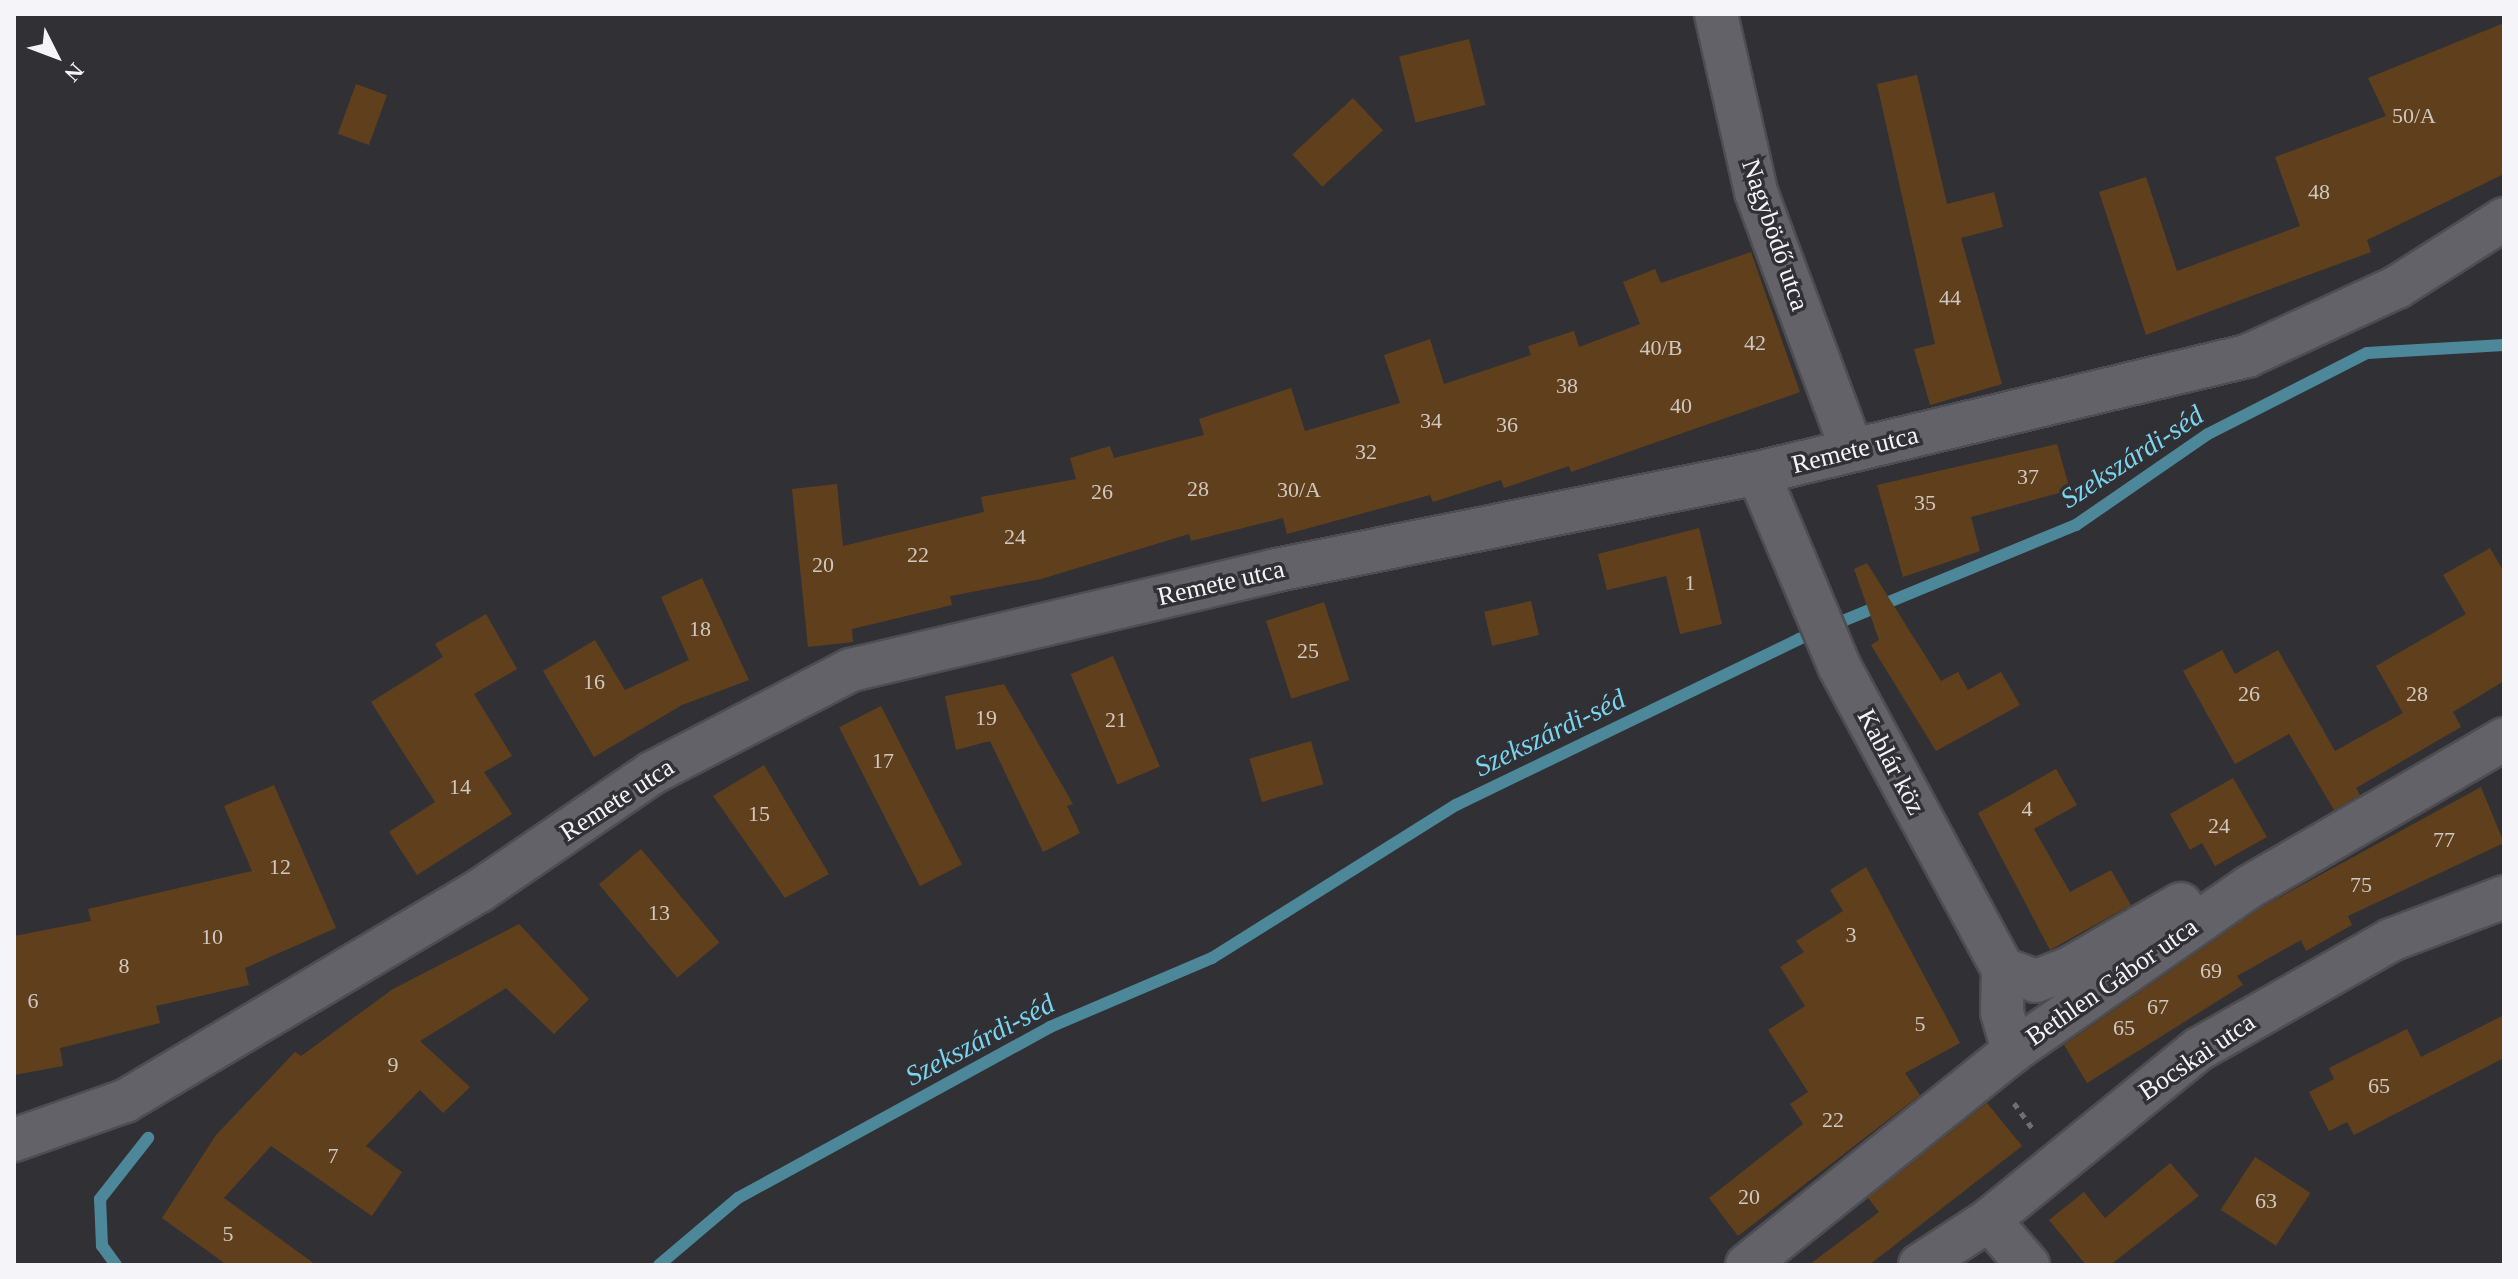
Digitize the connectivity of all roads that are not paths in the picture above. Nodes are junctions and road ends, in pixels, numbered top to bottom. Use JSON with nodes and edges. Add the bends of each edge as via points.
{"nodes":[{"id":1,"x":1716,"y":14,"type":"edge"},
{"id":2,"x":2504,"y":219,"type":"edge"},
{"id":3,"x":1852,"y":450,"type":"junction"},
{"id":4,"x":1758,"y":473,"type":"junction"},
{"id":5,"x":2504,"y":739,"type":"edge"},
{"id":6,"x":2249,"y":887,"type":"junction"},
{"id":7,"x":2504,"y":897,"type":"edge"},
{"id":8,"x":2003,"y":969,"type":"junction"},
{"id":9,"x":2002,"y":1060,"type":"junction"},
{"id":10,"x":14,"y":1140,"type":"edge"},
{"id":11,"x":1989,"y":1220,"type":"junction"},
{"id":12,"x":1747,"y":1265,"type":"edge"},
{"id":13,"x":1920,"y":1265,"type":"edge"},
{"id":14,"x":2028,"y":1265,"type":"edge"}],
"edges":[{"from":1,"to":3,"type":"street","name":"Nagybödő utca","via":[[1756,192]]},
{"from":2,"to":3,"type":"street","name":"Remete utca","via":[[2397,287],[2247,356]]},
{"from":3,"to":4,"type":"street","name":"Remete utca"},
{"from":4,"to":8,"type":"street","name":"Kablár köz","via":[[1839,666]]},
{"from":4,"to":10,"type":"street","name":"Remete utca","via":[[1272,571],[851,670],[652,773],[466,899],[125,1101]]},
{"from":5,"to":6,"type":"street","name":"Bethlen Gábor utca"},
{"from":6,"to":8,"type":"street","via":[[2182,903],[2036,981]]},
{"from":6,"to":9,"type":"street","name":"Bethlen Gábor utca"},
{"from":7,"to":11,"type":"street","name":"Bocskai utca","via":[[2391,940],[2199,1049],[2055,1159]]},
{"from":8,"to":9,"type":"street","name":"Kablár köz"},
{"from":9,"to":12,"type":"street","name":"Bethlen Gábor utca"},
{"from":11,"to":13,"type":"street","name":"Bocskai utca"},
{"from":11,"to":14,"type":"street"}]}
